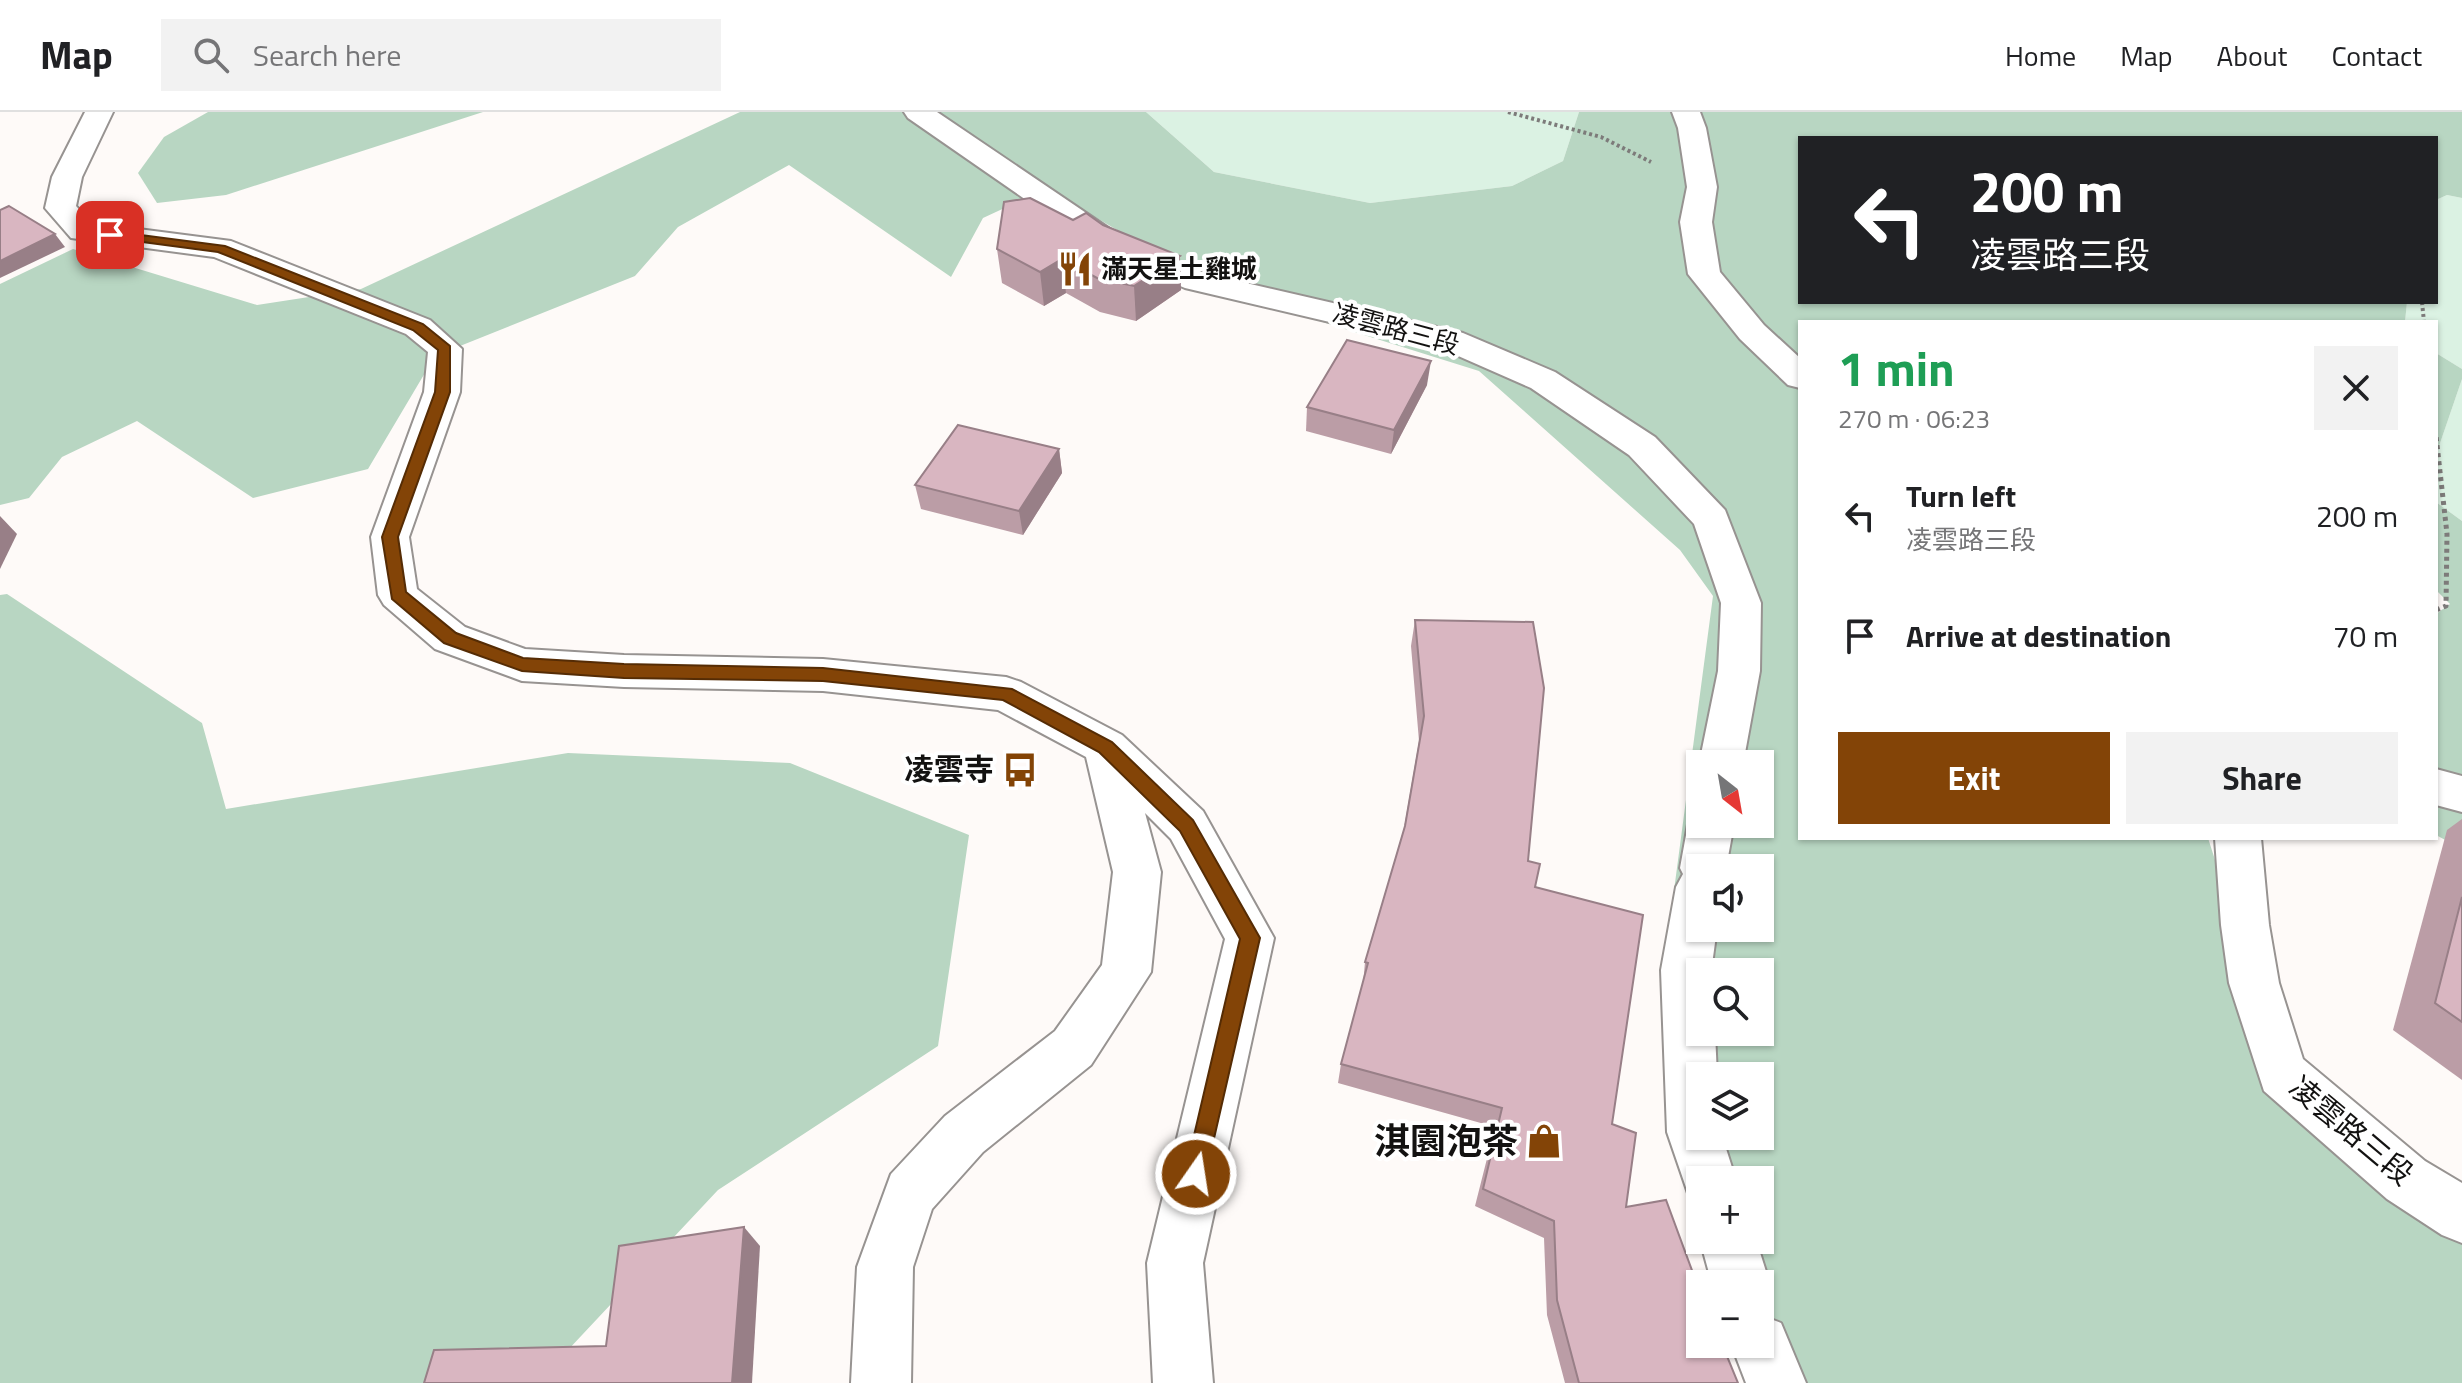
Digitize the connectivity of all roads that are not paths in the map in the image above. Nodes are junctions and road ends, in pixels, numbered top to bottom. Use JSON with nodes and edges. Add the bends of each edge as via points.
{"nodes":[{"id":1,"x":99,"y":112,"type":"edge"},
{"id":2,"x":918,"y":112,"type":"edge"},
{"id":3,"x":1686,"y":112,"type":"edge"},
{"id":4,"x":1798,"y":375,"type":"edge"},
{"id":5,"x":1106,"y":747,"type":"junction"},
{"id":6,"x":1724,"y":750,"type":"edge"},
{"id":7,"x":2438,"y":788,"type":"edge"},
{"id":8,"x":2462,"y":794,"type":"edge"},
{"id":9,"x":2238,"y":840,"type":"edge"},
{"id":10,"x":1691,"y":942,"type":"edge"},
{"id":11,"x":1705,"y":1166,"type":"edge"},
{"id":12,"x":2462,"y":1215,"type":"edge"},
{"id":13,"x":1766,"y":1358,"type":"edge"},
{"id":14,"x":881,"y":1383,"type":"edge"},
{"id":15,"x":1183,"y":1383,"type":"edge"},
{"id":16,"x":1776,"y":1383,"type":"edge"}],
"edges":[{"from":1,"to":5,"type":"street","via":[[67,177],[60,208],[82,231],[220,248],[418,327],[445,349],[442,392],[390,537],[398,595],[450,638],[522,665],[823,675],[1006,694]]},
{"from":2,"to":6,"type":"street","name":"凌雲路三段","via":[[1118,249],[1197,281],[1451,340],[1543,380],[1642,446],[1711,519],[1741,603],[1739,671]]},
{"from":3,"to":4,"type":"street","via":[[1702,187],[1696,222],[1704,274],[1752,332]]},
{"from":5,"to":14,"type":"street","via":[[1137,872],[1126,972],[1073,1048],[964,1134],[910,1193],[885,1267]]},
{"from":5,"to":15,"type":"street","via":[[1187,825],[1250,938],[1175,1263]]},
{"from":7,"to":8,"type":"street"},
{"from":9,"to":12,"type":"street","name":"凌雲路三段","via":[[2254,983],[2282,1074],[2406,1180]]},
{"from":10,"to":11,"type":"street","via":[[1686,970],[1694,1132]]},
{"from":13,"to":16,"type":"street"}]}
